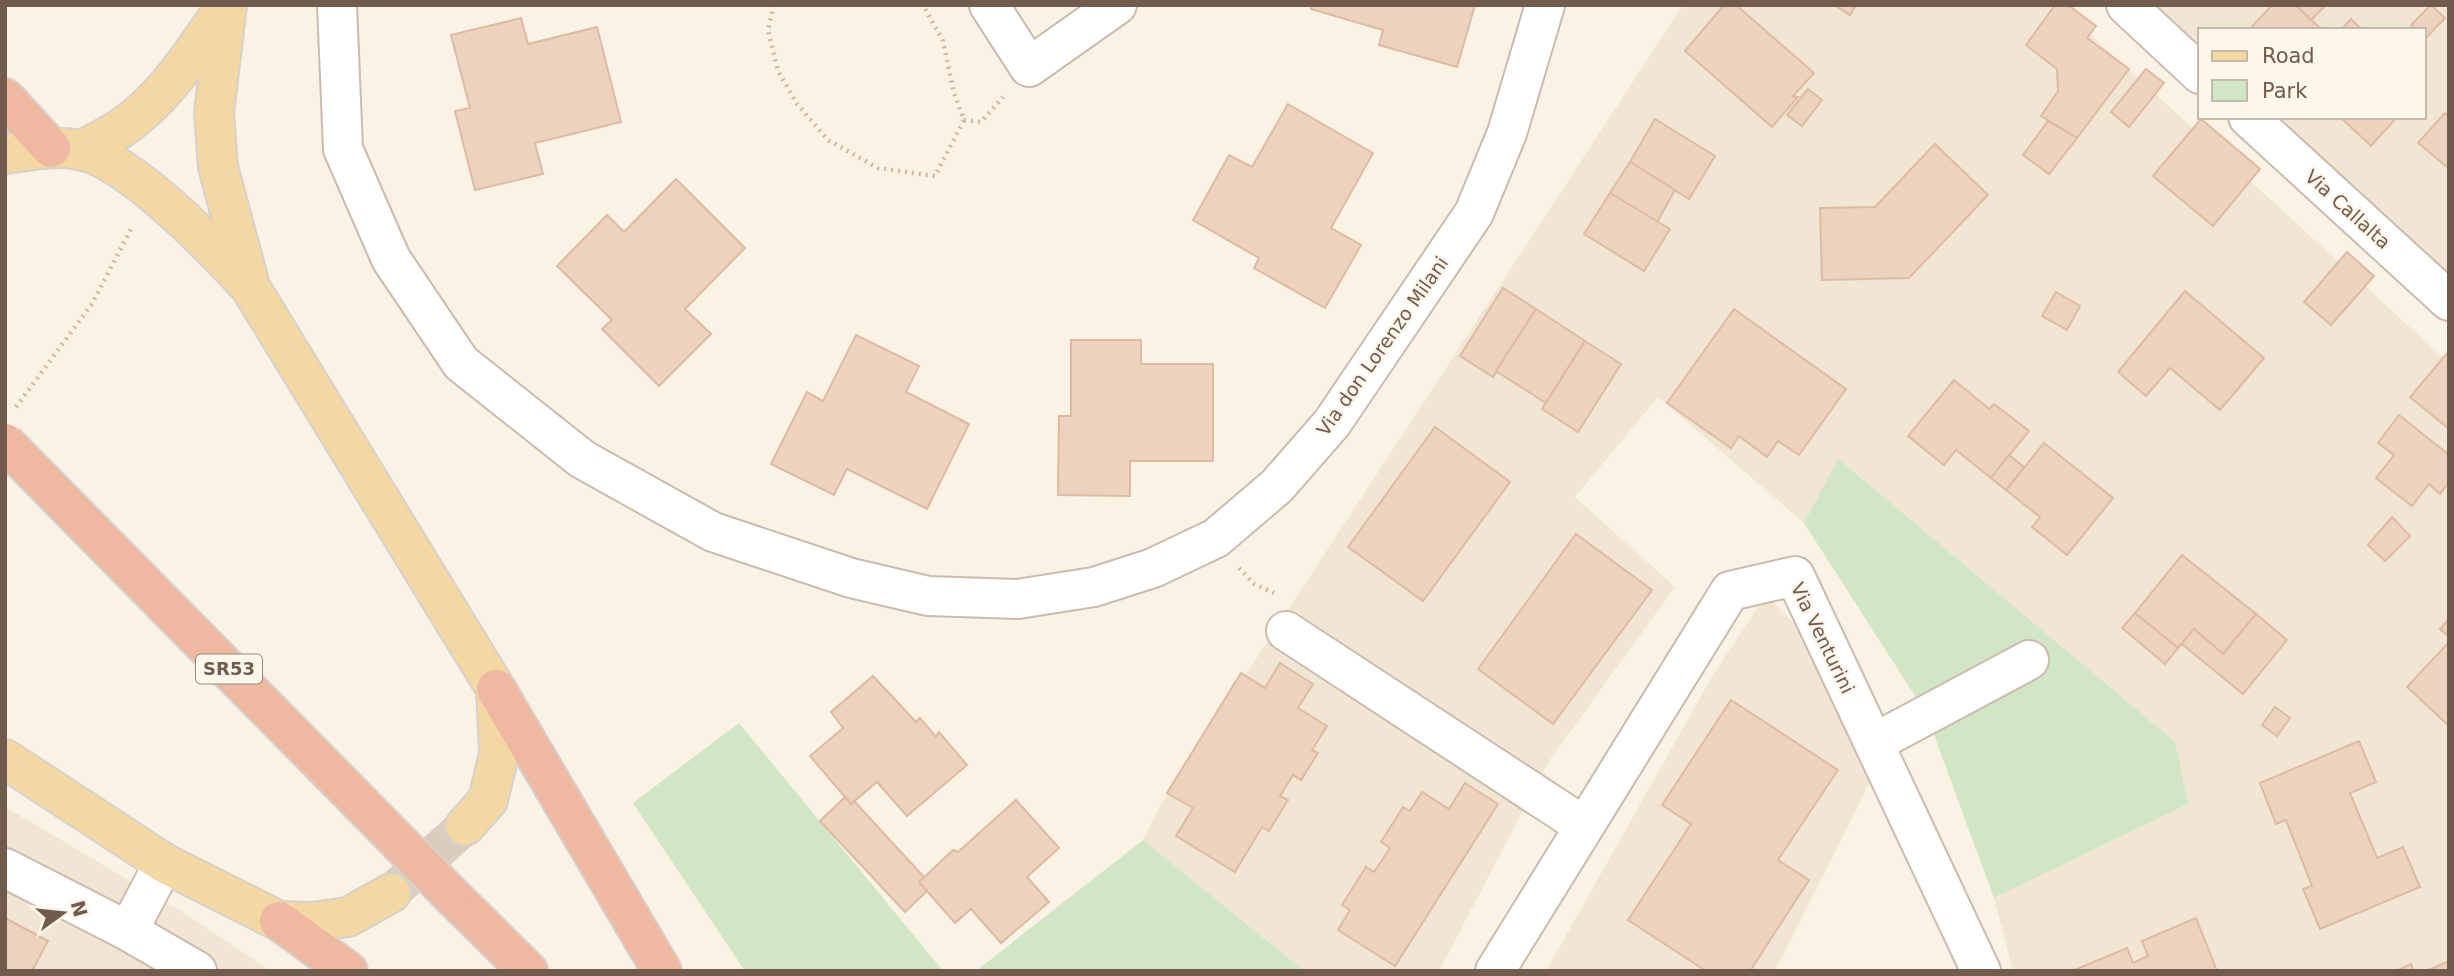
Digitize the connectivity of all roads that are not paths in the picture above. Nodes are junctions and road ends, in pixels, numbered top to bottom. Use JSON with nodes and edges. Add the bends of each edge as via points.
{"nodes":[{"id":1,"x":337,"y":5,"type":"edge"},
{"id":2,"x":989,"y":5,"type":"edge"},
{"id":3,"x":1545,"y":5,"type":"edge"},
{"id":4,"x":2126,"y":5,"type":"edge"},
{"id":5,"x":227,"y":6,"type":"edge"},
{"id":6,"x":1109,"y":8,"type":"edge"},
{"id":7,"x":2198,"y":72,"type":"edge"},
{"id":8,"x":5,"y":98,"type":"edge"},
{"id":9,"x":2250,"y":119,"type":"edge"},
{"id":10,"x":66,"y":149,"type":"junction"},
{"id":11,"x":5,"y":154,"type":"edge"},
{"id":12,"x":250,"y":287,"type":"junction"},
{"id":13,"x":2449,"y":301,"type":"edge"},
{"id":14,"x":9,"y":427,"type":"edge"},
{"id":15,"x":1286,"y":631,"type":"road end"},
{"id":16,"x":2029,"y":660,"type":"dead end"},
{"id":17,"x":496,"y":689,"type":"junction"},
{"id":18,"x":1874,"y":743,"type":"junction"},
{"id":19,"x":5,"y":760,"type":"edge"},
{"id":20,"x":1584,"y":826,"type":"junction"},
{"id":21,"x":465,"y":827,"type":"tunnel mouth"},
{"id":22,"x":164,"y":863,"type":"junction"},
{"id":23,"x":5,"y":868,"type":"edge"},
{"id":24,"x":391,"y":893,"type":"tunnel mouth"},
{"id":25,"x":279,"y":921,"type":"junction"},
{"id":26,"x":128,"y":931,"type":"junction"},
{"id":27,"x":197,"y":971,"type":"edge"},
{"id":28,"x":348,"y":971,"type":"edge"},
{"id":29,"x":528,"y":971,"type":"edge"},
{"id":30,"x":662,"y":971,"type":"edge"},
{"id":31,"x":1495,"y":971,"type":"edge"},
{"id":32,"x":1982,"y":971,"type":"edge"}],
"edges":[{"from":1,"to":3,"type":"street","name":"Via don Lorenzo Milani","via":[[343,149],[391,259],[461,363],[582,459],[713,532],[850,578],[928,596],[1018,599],[1094,587],[1153,568],[1216,538],[1277,486],[1332,423],[1474,213],[1507,133]]},
{"from":2,"to":6,"type":"street","via":[[1029,67]]},
{"from":4,"to":7,"type":"street"},
{"from":5,"to":10,"type":"main road","via":[[156,99],[121,129]]},
{"from":5,"to":12,"type":"main road","via":[[214,113],[218,167]]},
{"from":8,"to":10,"type":"highway"},
{"from":9,"to":13,"type":"street","name":"Via Callalta"},
{"from":10,"to":11,"type":"main road"},
{"from":10,"to":12,"type":"main road","via":[[128,173],[216,250]]},
{"from":12,"to":17,"type":"main road"},
{"from":14,"to":29,"type":"highway","number":"SR53","bridge":true},
{"from":15,"to":20,"type":"street"},
{"from":16,"to":18,"type":"street"},
{"from":17,"to":21,"type":"main road","via":[[499,754],[488,800]]},
{"from":17,"to":30,"type":"highway"},
{"from":18,"to":20,"type":"street","name":"Via Venturini","via":[[1795,576],[1730,591]]},
{"from":18,"to":32,"type":"street","name":"Via Venturini"},
{"from":19,"to":22,"type":"main road"},
{"from":20,"to":31,"type":"street","name":"Via Venturini"},
{"from":22,"to":25,"type":"main road"},
{"from":22,"to":26,"type":"street"},
{"from":23,"to":26,"type":"street"},
{"from":24,"to":25,"type":"main road","via":[[348,917]]},
{"from":25,"to":28,"type":"highway"},
{"from":26,"to":27,"type":"street"}]}
